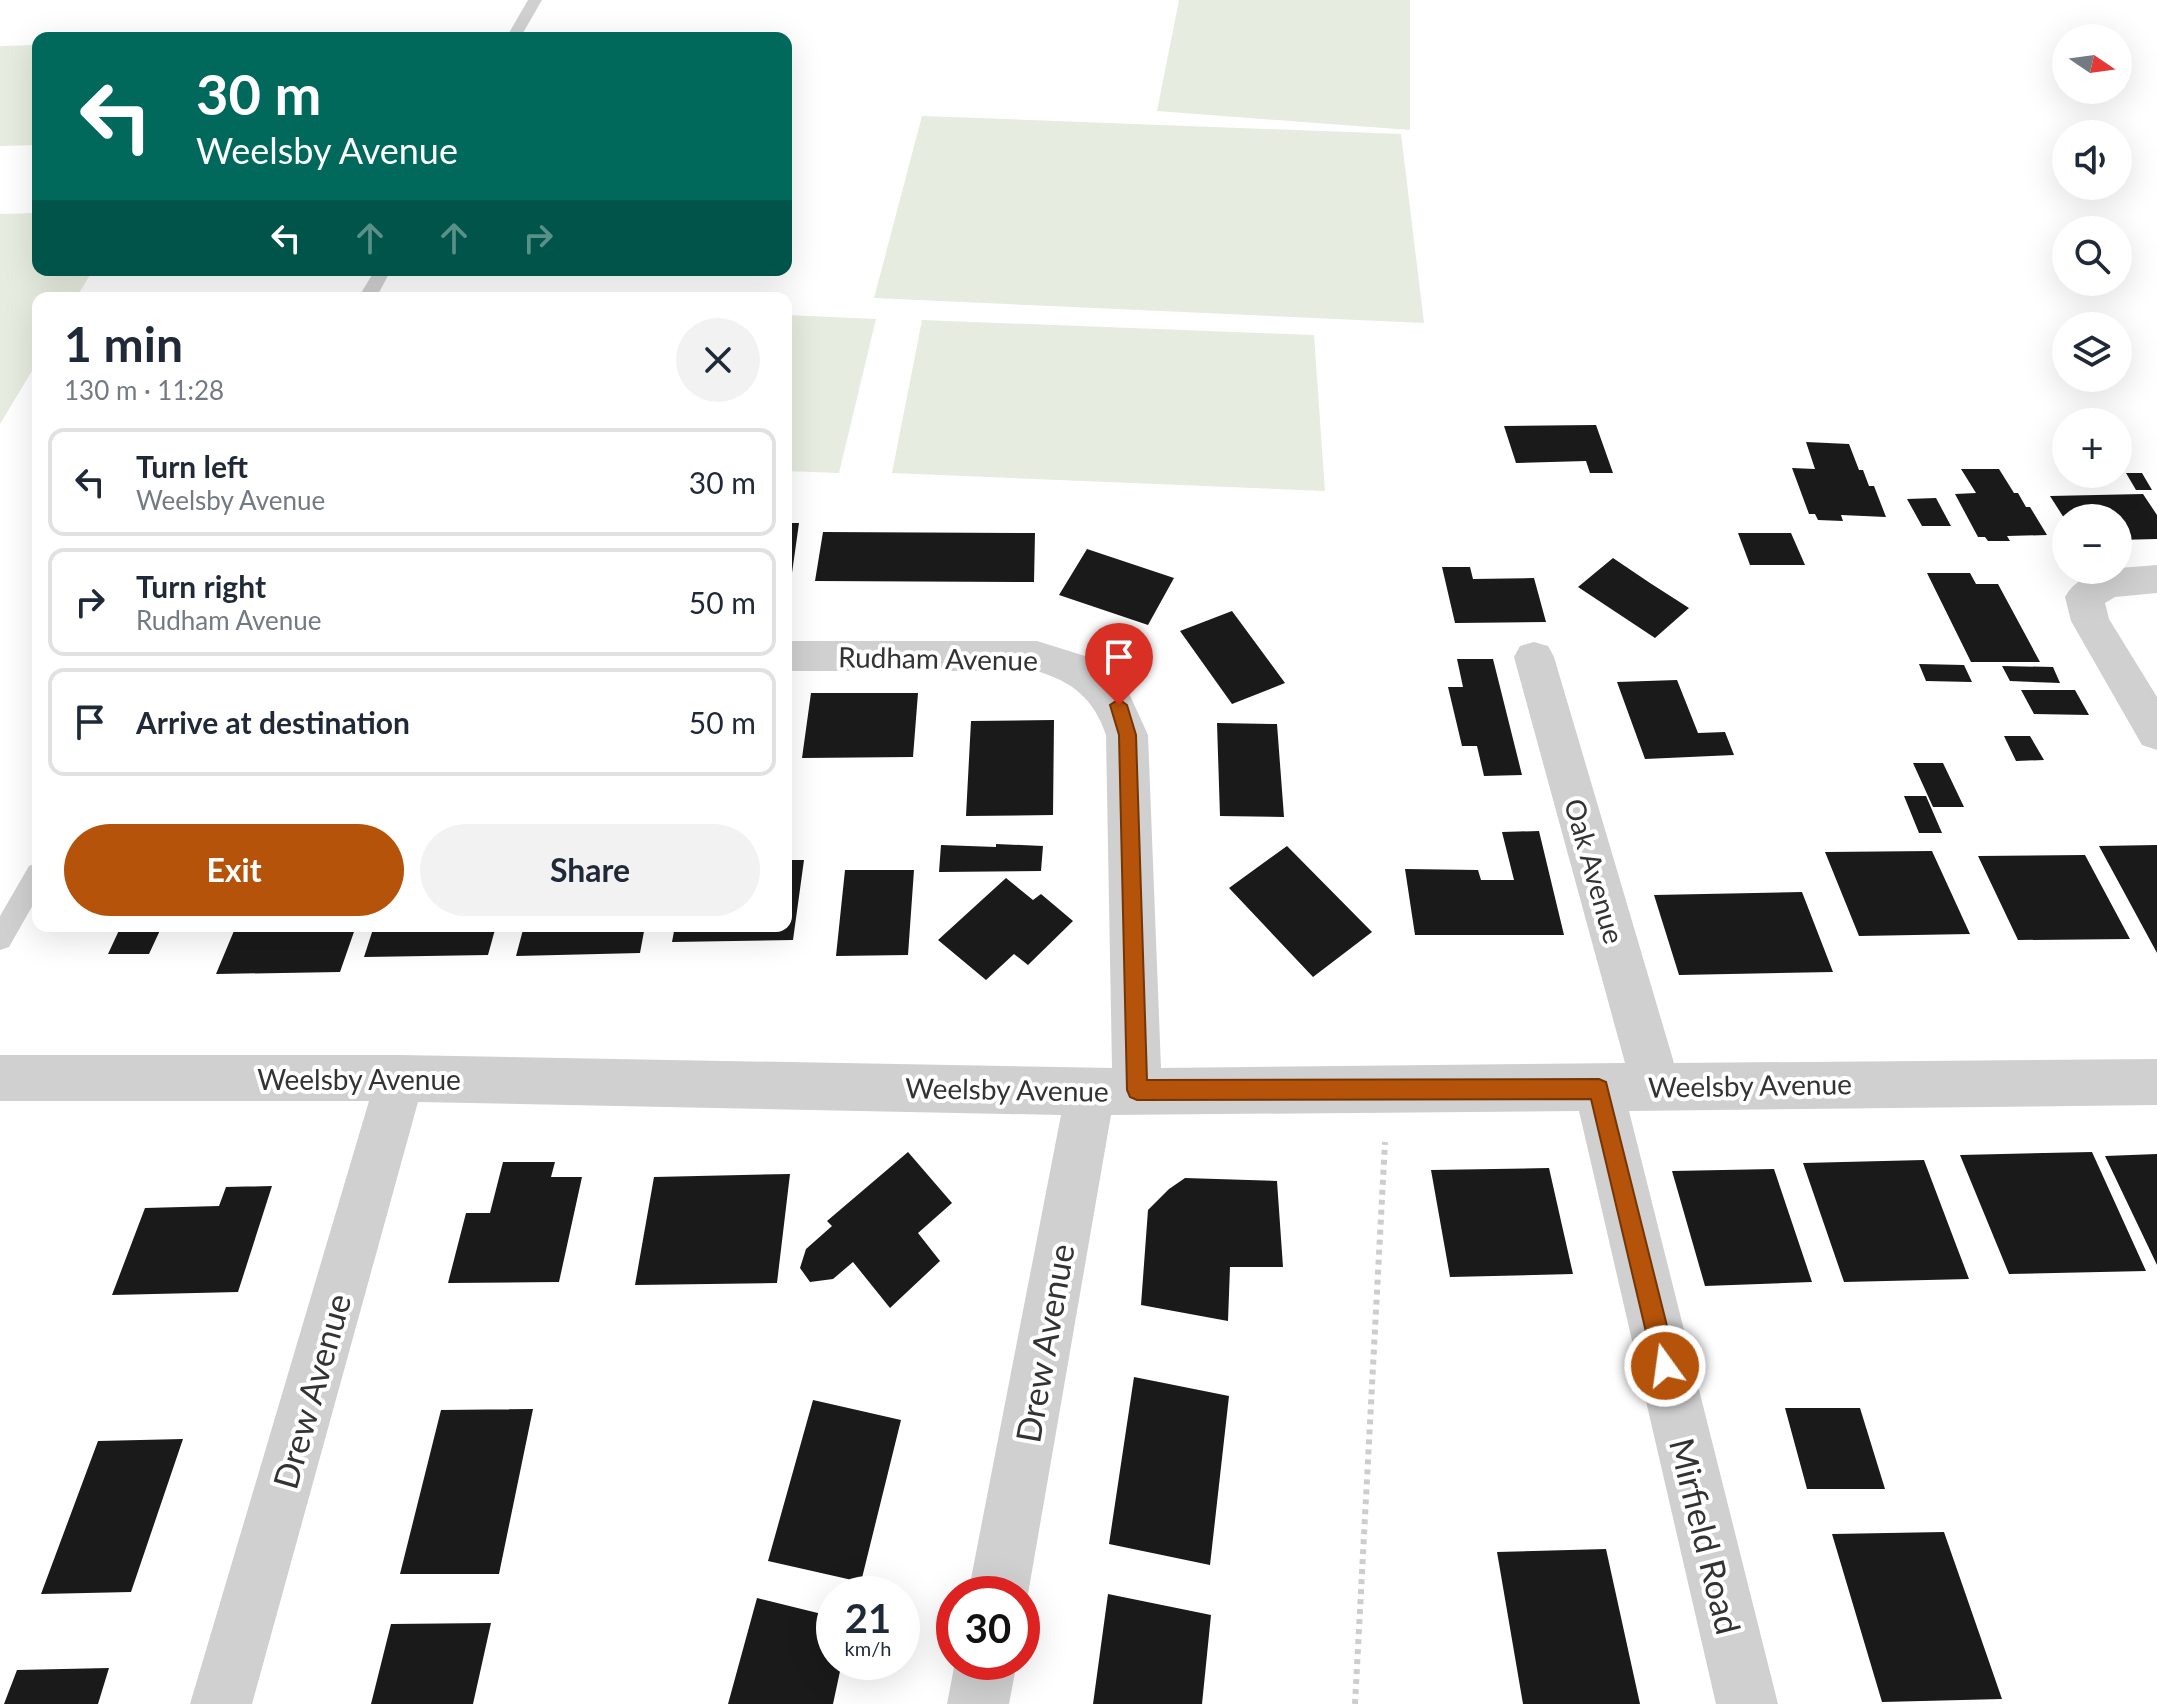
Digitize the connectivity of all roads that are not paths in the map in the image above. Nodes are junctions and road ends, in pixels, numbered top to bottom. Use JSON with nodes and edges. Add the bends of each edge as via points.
{"nodes":[{"id":1,"x":535,"y":0,"type":"edge"},
{"id":2,"x":516,"y":32,"type":"edge"},
{"id":3,"x":2157,"y":579,"type":"edge"},
{"id":4,"x":792,"y":656,"type":"edge"},
{"id":5,"x":1534,"y":657,"type":"dead end"},
{"id":6,"x":2157,"y":733,"type":"edge"},
{"id":7,"x":32,"y":883,"type":"edge"},
{"id":8,"x":0,"y":939,"type":"edge"},
{"id":9,"x":0,"y":1078,"type":"edge"},
{"id":10,"x":400,"y":1078,"type":"junction"},
{"id":11,"x":2157,"y":1082,"type":"edge"},
{"id":12,"x":1656,"y":1086,"type":"junction"},
{"id":13,"x":1599,"y":1089,"type":"junction"},
{"id":14,"x":1113,"y":1091,"type":"junction"},
{"id":15,"x":1002,"y":1576,"type":"edge"},
{"id":16,"x":983,"y":1680,"type":"edge"},
{"id":17,"x":221,"y":1704,"type":"edge"},
{"id":18,"x":978,"y":1704,"type":"edge"},
{"id":19,"x":1747,"y":1704,"type":"edge"}],
"edges":[{"from":1,"to":2,"type":"lane"},
{"from":3,"to":6,"type":"street","via":[[2108,584],[2084,597],[2090,621]]},
{"from":4,"to":14,"type":"street","name":"Rudham Avenue","via":[[1037,656],[1095,679],[1119,705],[1127,735]]},
{"from":5,"to":12,"type":"street","name":"Oak Avenue"},
{"from":7,"to":8,"type":"lane"},
{"from":9,"to":10,"type":"street","name":"Weelsby Avenue"},
{"from":10,"to":14,"type":"street","name":"Weelsby Avenue"},
{"from":10,"to":17,"type":"street","name":"Drew Avenue"},
{"from":11,"to":12,"type":"street","name":"Weelsby Avenue"},
{"from":12,"to":13,"type":"street","name":"Weelsby Avenue"},
{"from":13,"to":14,"type":"street","name":"Weelsby Avenue"},
{"from":13,"to":19,"type":"street","name":"Mirfield Road"},
{"from":14,"to":15,"type":"street","name":"Drew Avenue"},
{"from":16,"to":18,"type":"street"}]}
